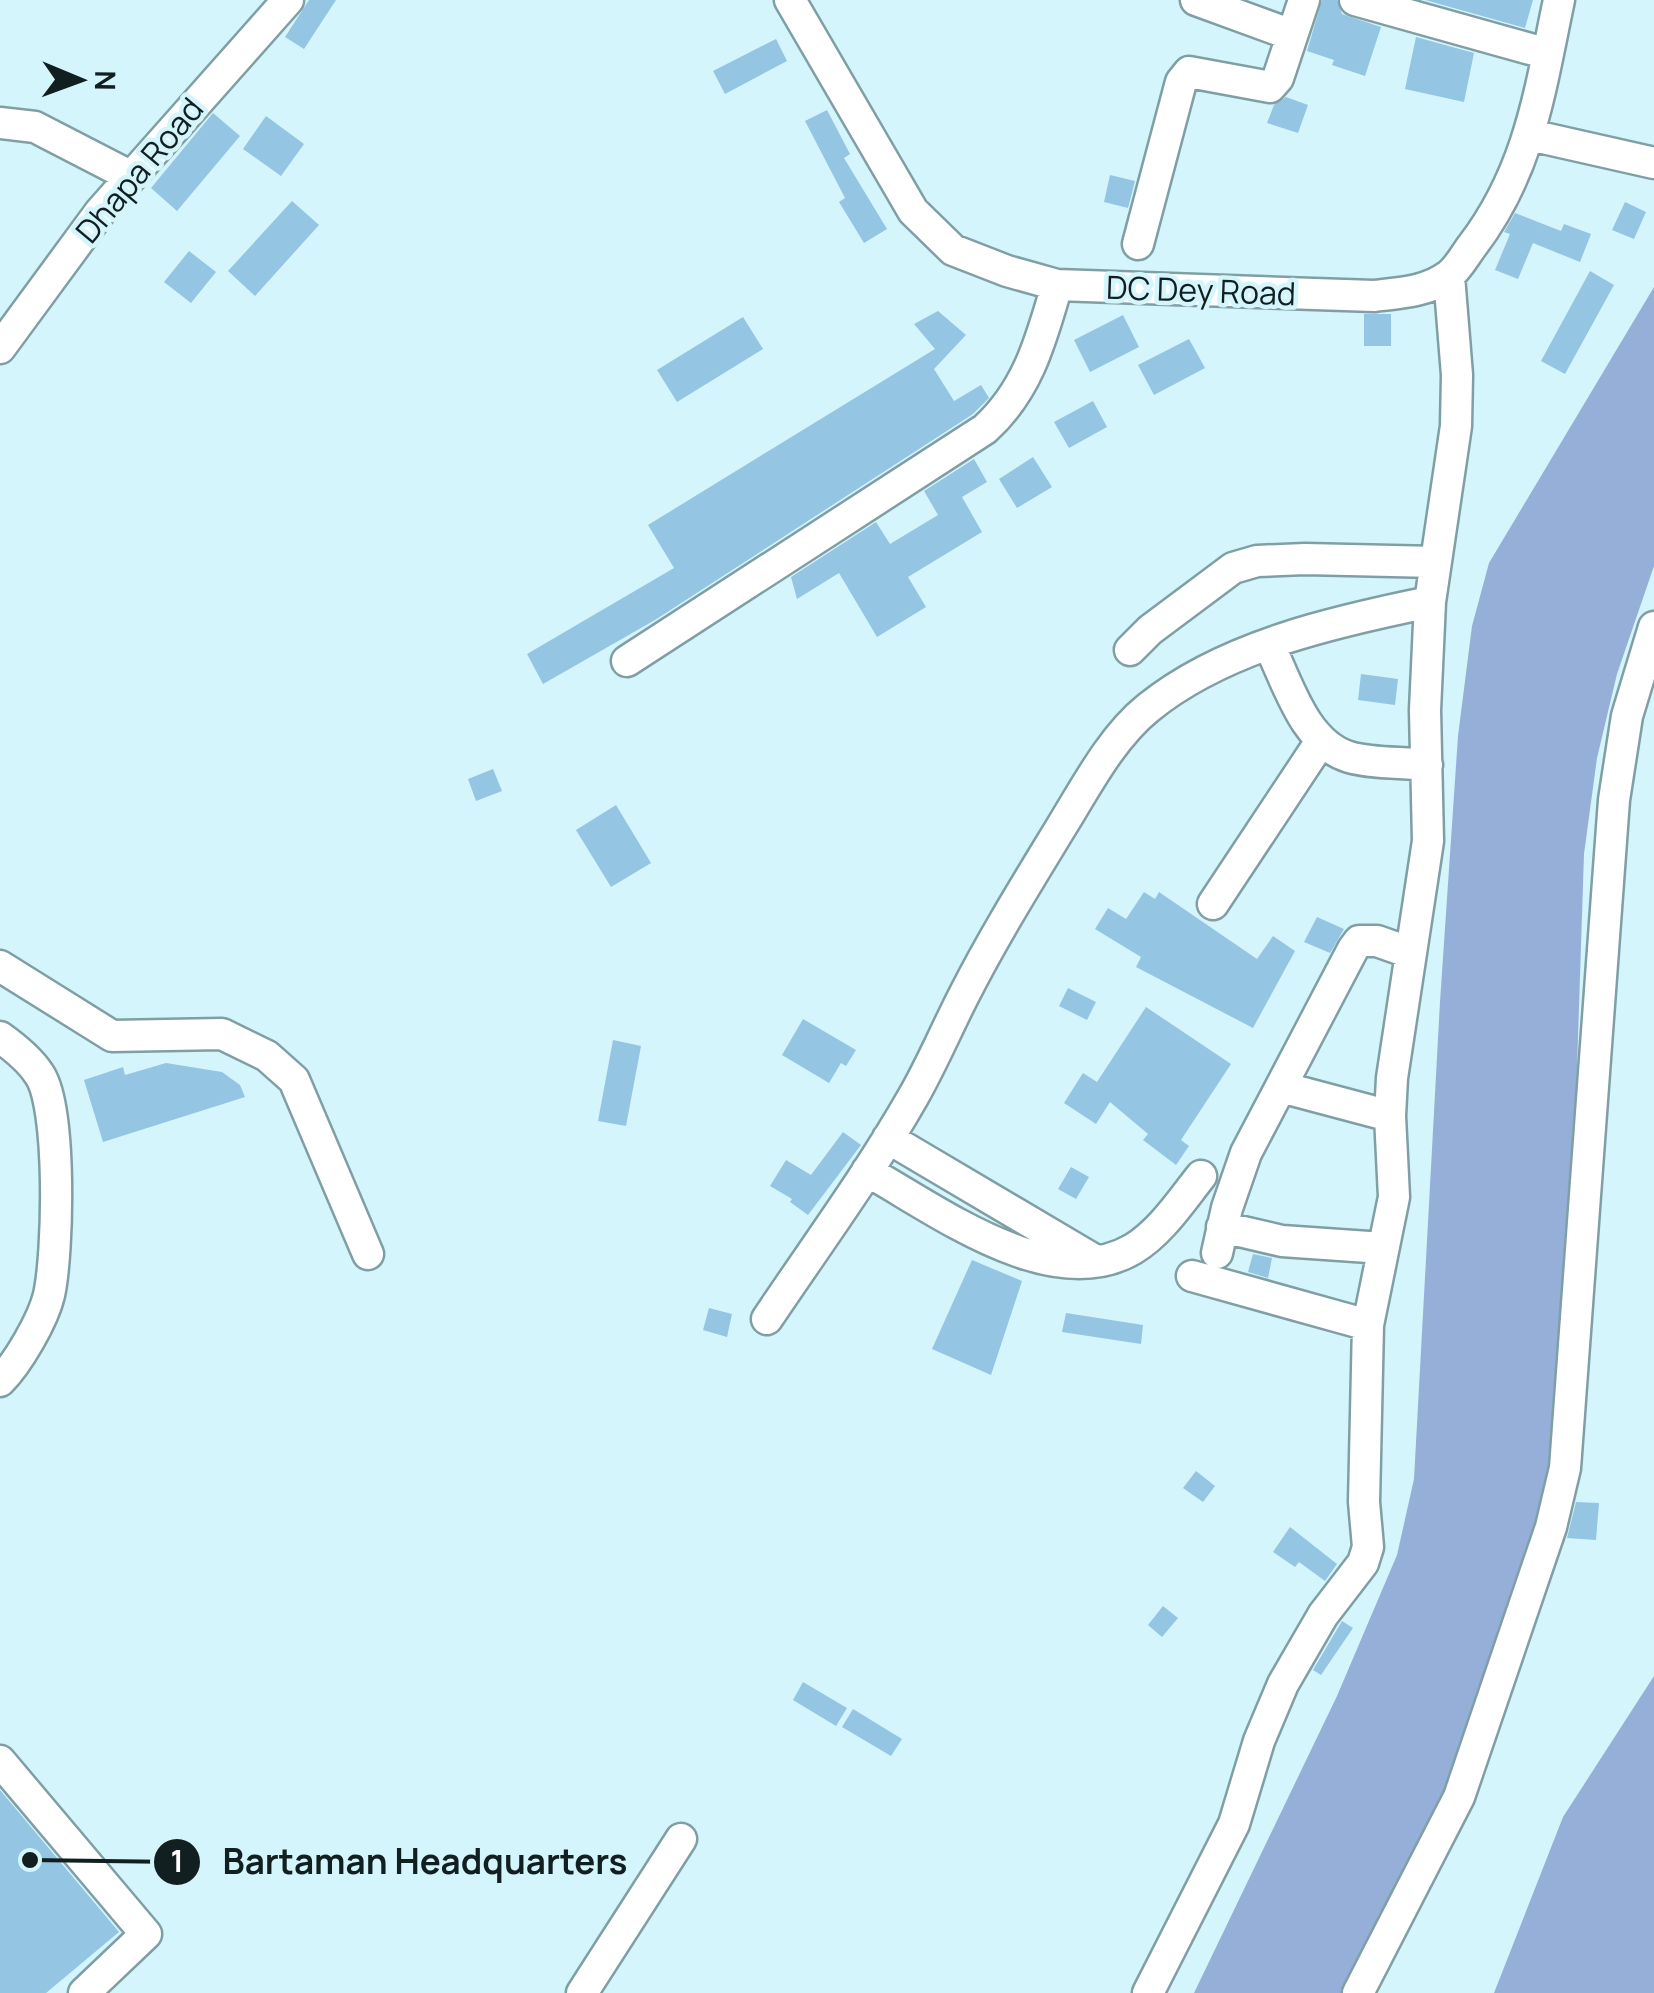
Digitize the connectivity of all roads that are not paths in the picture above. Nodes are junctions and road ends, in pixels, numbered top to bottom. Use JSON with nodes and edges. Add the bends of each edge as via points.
{"nodes":[{"id":1,"x":288,"y":0,"type":"edge"},
{"id":2,"x":790,"y":0,"type":"edge"},
{"id":3,"x":1304,"y":0,"type":"edge"},
{"id":4,"x":1355,"y":0,"type":"edge"},
{"id":5,"x":1560,"y":0,"type":"edge"},
{"id":6,"x":1209,"y":3,"type":"edge"},
{"id":7,"x":1292,"y":35,"type":"junction"},
{"id":8,"x":1548,"y":54,"type":"junction"},
{"id":9,"x":0,"y":123,"type":"edge"},
{"id":10,"x":1530,"y":136,"type":"junction"},
{"id":11,"x":1654,"y":163,"type":"edge"},
{"id":12,"x":130,"y":176,"type":"junction"},
{"id":13,"x":1138,"y":244,"type":"dead end"},
{"id":14,"x":1450,"y":276,"type":"junction"},
{"id":15,"x":1056,"y":285,"type":"junction"},
{"id":16,"x":0,"y":348,"type":"edge"},
{"id":17,"x":1436,"y":562,"type":"junction"},
{"id":18,"x":1430,"y":602,"type":"junction"},
{"id":19,"x":1654,"y":627,"type":"edge"},
{"id":20,"x":1269,"y":645,"type":"junction"},
{"id":21,"x":1130,"y":650,"type":"dead end"},
{"id":22,"x":627,"y":661,"type":"dead end"},
{"id":23,"x":1320,"y":741,"type":"junction"},
{"id":24,"x":1427,"y":765,"type":"junction"},
{"id":25,"x":1213,"y":904,"type":"dead end"},
{"id":26,"x":1411,"y":953,"type":"junction"},
{"id":27,"x":0,"y":966,"type":"edge"},
{"id":28,"x":0,"y":1038,"type":"edge"},
{"id":29,"x":1281,"y":1087,"type":"junction"},
{"id":30,"x":1390,"y":1116,"type":"junction"},
{"id":31,"x":888,"y":1138,"type":"junction"},
{"id":32,"x":867,"y":1171,"type":"junction"},
{"id":33,"x":1201,"y":1176,"type":"dead end"},
{"id":34,"x":1383,"y":1248,"type":"junction"},
{"id":35,"x":368,"y":1254,"type":"dead end"},
{"id":36,"x":1096,"y":1260,"type":"junction"},
{"id":37,"x":1192,"y":1276,"type":"dead end"},
{"id":38,"x":767,"y":1319,"type":"dead end"},
{"id":39,"x":1368,"y":1325,"type":"junction"},
{"id":40,"x":0,"y":1381,"type":"edge"},
{"id":41,"x":0,"y":1761,"type":"edge"},
{"id":42,"x":681,"y":1839,"type":"dead end"},
{"id":43,"x":84,"y":1993,"type":"edge"},
{"id":44,"x":582,"y":1993,"type":"edge"},
{"id":45,"x":1148,"y":1993,"type":"edge"},
{"id":46,"x":1358,"y":1993,"type":"edge"}],
"edges":[{"from":1,"to":12,"type":"street","name":"Dhapa Road"},
{"from":2,"to":15,"type":"street","name":"DC Dey Road","via":[[913,211],[953,250]]},
{"from":3,"to":7,"type":"street"},
{"from":4,"to":8,"type":"street"},
{"from":5,"to":8,"type":"street"},
{"from":6,"to":7,"type":"street"},
{"from":7,"to":13,"type":"street","via":[[1270,86],[1202,72],[1190,72],[1181,82]]},
{"from":8,"to":10,"type":"street"},
{"from":9,"to":12,"type":"street","via":[[45,131]]},
{"from":10,"to":11,"type":"street"},
{"from":10,"to":14,"type":"street","via":[[1488,225]]},
{"from":12,"to":16,"type":"street","name":"Dhapa Road"},
{"from":14,"to":15,"type":"street","name":"DC Dey Road","via":[[1416,291],[1374,296]]},
{"from":14,"to":17,"type":"street","via":[[1456,426]]},
{"from":15,"to":22,"type":"street","via":[[1020,390],[985,430]]},
{"from":17,"to":18,"type":"street"},
{"from":17,"to":21,"type":"street","via":[[1306,559],[1233,568]]},
{"from":18,"to":20,"type":"street"},
{"from":18,"to":24,"type":"street"},
{"from":19,"to":46,"type":"street","via":[[1628,716],[1614,800],[1565,1468],[1459,1797]]},
{"from":20,"to":23,"type":"street"},
{"from":20,"to":31,"type":"street","via":[[1180,686],[1120,738],[1022,892]]},
{"from":23,"to":24,"type":"street","via":[[1350,757]]},
{"from":23,"to":25,"type":"street"},
{"from":24,"to":26,"type":"street","via":[[1428,841]]},
{"from":26,"to":29,"type":"street","via":[[1360,941]]},
{"from":26,"to":30,"type":"street"},
{"from":27,"to":35,"type":"street","via":[[112,1036],[222,1034],[267,1056],[294,1080]]},
{"from":28,"to":40,"type":"street","via":[[42,1076],[54,1138],[57,1234],[48,1298]]},
{"from":29,"to":30,"type":"street"},
{"from":29,"to":34,"type":"street","via":[[1246,1152],[1219,1240]]},
{"from":30,"to":34,"type":"street","via":[[1394,1197]]},
{"from":31,"to":32,"type":"street"},
{"from":31,"to":36,"type":"street"},
{"from":32,"to":36,"type":"street","via":[[998,1244],[1043,1260]]},
{"from":32,"to":38,"type":"street"},
{"from":33,"to":36,"type":"street","via":[[1134,1248]]},
{"from":34,"to":39,"type":"street"},
{"from":37,"to":39,"type":"street"},
{"from":39,"to":45,"type":"street","via":[[1363,1563],[1283,1684],[1234,1824]]},
{"from":41,"to":43,"type":"street","via":[[146,1934]]},
{"from":42,"to":44,"type":"street"}]}
